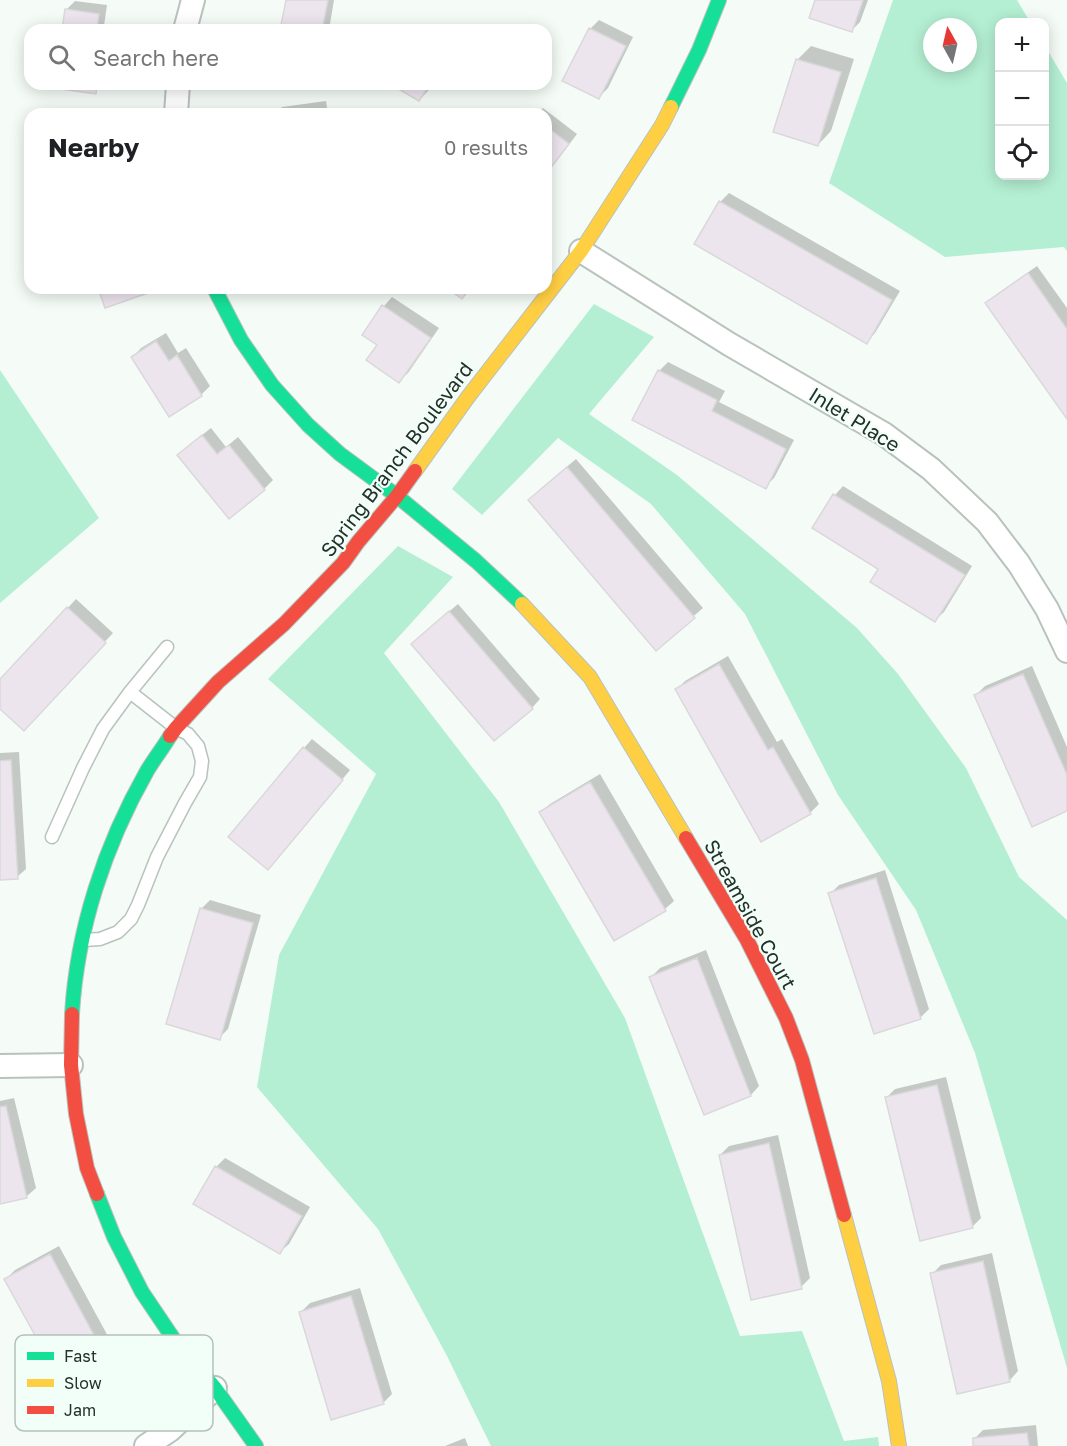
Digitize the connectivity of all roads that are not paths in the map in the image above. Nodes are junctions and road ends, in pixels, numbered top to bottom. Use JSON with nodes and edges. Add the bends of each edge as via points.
{"nodes":[{"id":1,"x":193,"y":0,"type":"edge"},
{"id":2,"x":719,"y":0,"type":"edge"},
{"id":3,"x":187,"y":24,"type":"edge"},
{"id":4,"x":178,"y":90,"type":"edge"},
{"id":5,"x":176,"y":108,"type":"edge"},
{"id":6,"x":581,"y":251,"type":"junction"},
{"id":7,"x":552,"y":288,"type":"edge"},
{"id":8,"x":217,"y":294,"type":"edge"},
{"id":9,"x":548,"y":294,"type":"edge"},
{"id":10,"x":397,"y":496,"type":"junction"},
{"id":11,"x":167,"y":647,"type":"dead end"},
{"id":12,"x":1067,"y":651,"type":"edge"},
{"id":13,"x":130,"y":692,"type":"junction"},
{"id":14,"x":176,"y":728,"type":"junction"},
{"id":15,"x":52,"y":837,"type":"dead end"},
{"id":16,"x":82,"y":940,"type":"junction"},
{"id":17,"x":71,"y":1065,"type":"junction"},
{"id":18,"x":0,"y":1066,"type":"edge"},
{"id":19,"x":171,"y":1335,"type":"edge"},
{"id":20,"x":213,"y":1385,"type":"edge"},
{"id":21,"x":216,"y":1388,"type":"junction"},
{"id":22,"x":213,"y":1391,"type":"edge"},
{"id":23,"x":168,"y":1431,"type":"edge"},
{"id":24,"x":146,"y":1446,"type":"edge"},
{"id":25,"x":256,"y":1446,"type":"edge"},
{"id":26,"x":899,"y":1446,"type":"edge"}],
"edges":[{"from":1,"to":3,"type":"street"},
{"from":2,"to":6,"type":"street","name":"Spring Branch Boulevard","via":[[662,125]]},
{"from":4,"to":5,"type":"street"},
{"from":6,"to":7,"type":"street","name":"Spring Branch Boulevard"},
{"from":6,"to":12,"type":"street","name":"Inlet Place","via":[[729,344],[884,434],[931,469],[987,522],[1019,564]]},
{"from":8,"to":10,"type":"street","name":"Streamside Court","via":[[241,340],[272,385],[340,454]]},
{"from":9,"to":10,"type":"street","name":"Spring Branch Boulevard"},
{"from":10,"to":14,"type":"street","name":"Spring Branch Boulevard","via":[[343,563],[284,624],[218,682]]},
{"from":10,"to":26,"type":"street","name":"Streamside Court","via":[[529,610],[590,677],[747,939],[802,1060],[889,1381]]},
{"from":11,"to":13,"type":"lane"},
{"from":13,"to":14,"type":"lane"},
{"from":13,"to":15,"type":"lane","via":[[103,729]]},
{"from":14,"to":16,"type":"street","name":"Spring Branch Boulevard","via":[[119,825]]},
{"from":14,"to":16,"type":"lane","via":[[198,746],[202,761],[200,777],[157,857],[131,919],[118,932]]},
{"from":16,"to":17,"type":"street","name":"Spring Branch Boulevard","via":[[72,1012]]},
{"from":17,"to":18,"type":"street"},
{"from":17,"to":19,"type":"street","name":"Spring Branch Boulevard","via":[[87,1168],[114,1237],[142,1292]]},
{"from":20,"to":21,"type":"street","name":"Spring Branch Boulevard"},
{"from":21,"to":22,"type":"street"},
{"from":21,"to":25,"type":"street","name":"Spring Branch Boulevard"},
{"from":23,"to":24,"type":"street"}]}
